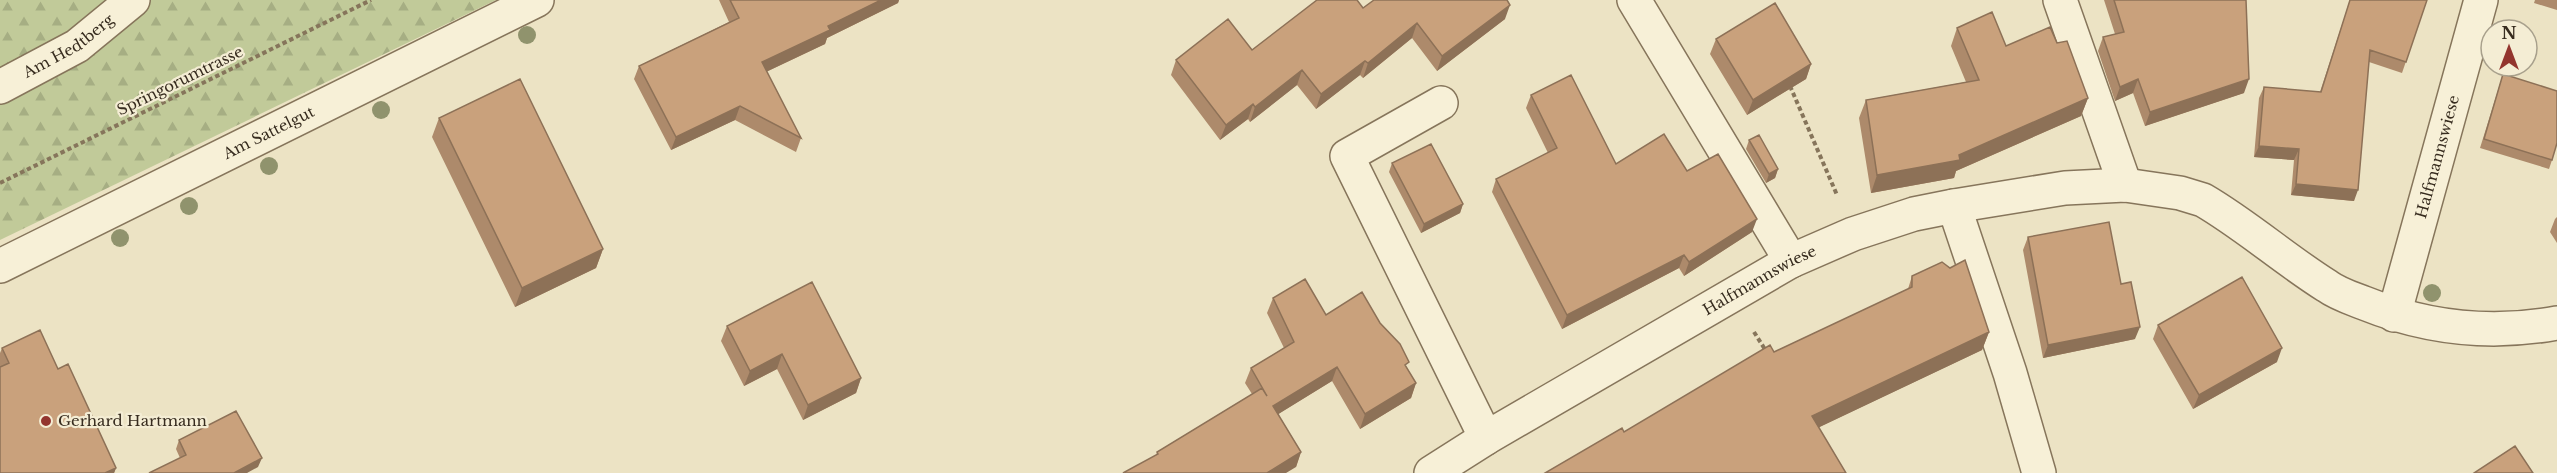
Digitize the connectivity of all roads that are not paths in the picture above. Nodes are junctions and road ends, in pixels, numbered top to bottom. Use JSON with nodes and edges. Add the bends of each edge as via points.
{"nodes":[{"id":1,"x":133,"y":0,"type":"edge"},
{"id":2,"x":537,"y":0,"type":"edge"},
{"id":3,"x":1634,"y":0,"type":"edge"},
{"id":4,"x":2060,"y":0,"type":"edge"},
{"id":5,"x":2481,"y":0,"type":"edge"},
{"id":6,"x":0,"y":87,"type":"edge"},
{"id":7,"x":1441,"y":103,"type":"dead end"},
{"id":8,"x":2125,"y":185,"type":"junction"},
{"id":9,"x":1954,"y":206,"type":"junction"},
{"id":10,"x":1791,"y":261,"type":"junction"},
{"id":11,"x":0,"y":266,"type":"edge"},
{"id":12,"x":2394,"y":315,"type":"junction"},
{"id":13,"x":2557,"y":323,"type":"edge"},
{"id":14,"x":1486,"y":438,"type":"junction"},
{"id":15,"x":1431,"y":473,"type":"edge"},
{"id":16,"x":2039,"y":473,"type":"edge"}],
"edges":[{"from":1,"to":6,"type":"street","name":"Am Hedtberg","via":[[77,46]]},
{"from":2,"to":11,"type":"street","name":"Am Sattelgut"},
{"from":3,"to":10,"type":"street"},
{"from":4,"to":8,"type":"street"},
{"from":5,"to":12,"type":"street","name":"Halfmannswiese"},
{"from":7,"to":14,"type":"street","via":[[1347,156]]},
{"from":8,"to":9,"type":"street","name":"Halfmannswiese","via":[[2065,188]]},
{"from":8,"to":12,"type":"street","name":"Halfmannswiese","via":[[2202,200],[2331,289]]},
{"from":9,"to":10,"type":"street","name":"Halfmannswiese","via":[[1853,234]]},
{"from":9,"to":16,"type":"street"},
{"from":10,"to":14,"type":"street","name":"Halfmannswiese"},
{"from":12,"to":13,"type":"street","name":"Halfmannswiese","via":[[2490,330]]},
{"from":14,"to":15,"type":"street","name":"Halfmannswiese"}]}
